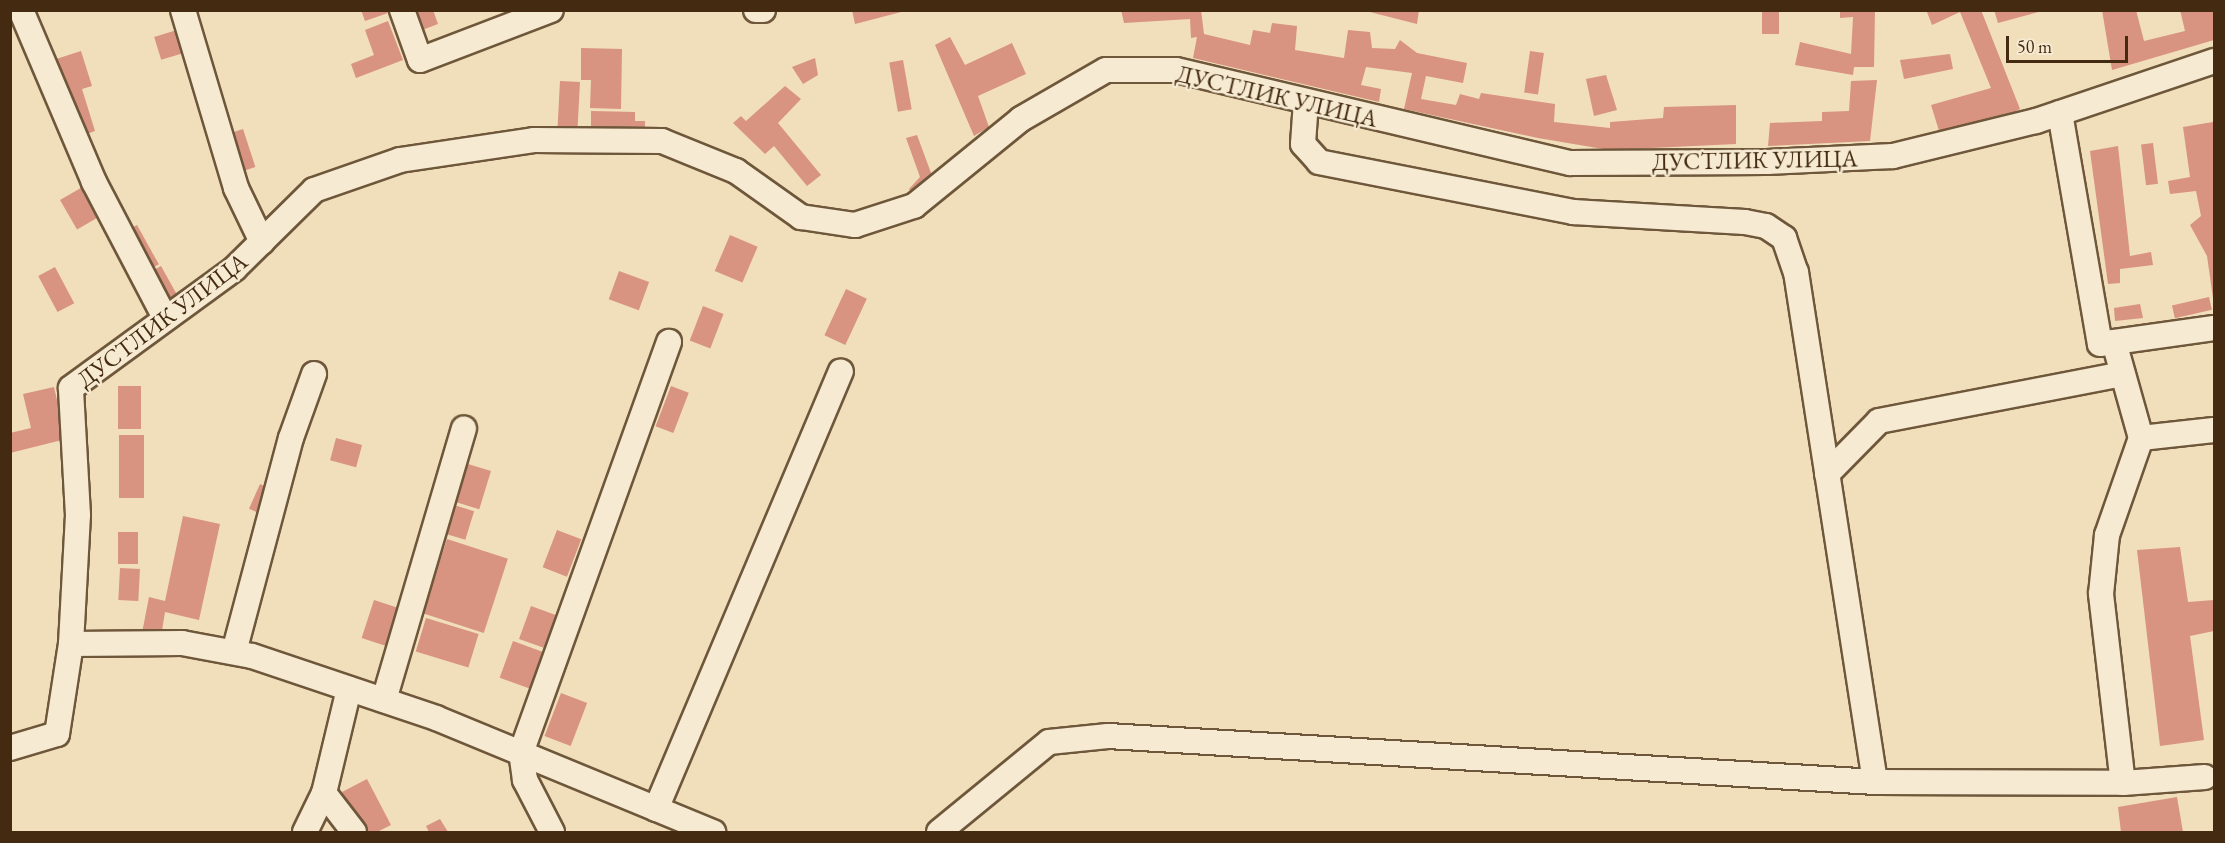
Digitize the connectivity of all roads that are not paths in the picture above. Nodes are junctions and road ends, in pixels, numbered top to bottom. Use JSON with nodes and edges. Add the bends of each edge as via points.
{"nodes":[{"id":1,"x":21,"y":10,"type":"edge"},
{"id":2,"x":183,"y":10,"type":"edge"},
{"id":3,"x":402,"y":10,"type":"edge"},
{"id":4,"x":551,"y":10,"type":"edge"},
{"id":5,"x":756,"y":10,"type":"edge"},
{"id":6,"x":763,"y":10,"type":"edge"},
{"id":7,"x":2214,"y":62,"type":"edge"},
{"id":8,"x":1306,"y":101,"type":"junction"},
{"id":9,"x":2060,"y":113,"type":"junction"},
{"id":10,"x":262,"y":242,"type":"junction"},
{"id":11,"x":165,"y":318,"type":"junction"},
{"id":12,"x":2214,"y":328,"type":"edge"},
{"id":13,"x":669,"y":342,"type":"dead end"},
{"id":14,"x":2114,"y":342,"type":"junction"},
{"id":15,"x":841,"y":370,"type":"dead end"},
{"id":16,"x":314,"y":374,"type":"dead end"},
{"id":17,"x":2123,"y":374,"type":"junction"},
{"id":18,"x":464,"y":429,"type":"dead end"},
{"id":19,"x":2214,"y":430,"type":"edge"},
{"id":20,"x":2141,"y":438,"type":"junction"},
{"id":21,"x":1827,"y":474,"type":"junction"},
{"id":22,"x":71,"y":644,"type":"junction"},
{"id":23,"x":234,"y":652,"type":"junction"},
{"id":24,"x":349,"y":689,"type":"junction"},
{"id":25,"x":384,"y":700,"type":"junction"},
{"id":26,"x":10,"y":748,"type":"edge"},
{"id":27,"x":521,"y":753,"type":"junction"},
{"id":28,"x":2205,"y":777,"type":"dead end"},
{"id":29,"x":1875,"y":782,"type":"junction"},
{"id":30,"x":2123,"y":783,"type":"junction"},
{"id":31,"x":324,"y":793,"type":"junction"},
{"id":32,"x":656,"y":809,"type":"junction"},
{"id":33,"x":305,"y":832,"type":"edge"},
{"id":34,"x":354,"y":832,"type":"edge"},
{"id":35,"x":552,"y":832,"type":"edge"},
{"id":36,"x":713,"y":832,"type":"edge"},
{"id":37,"x":939,"y":832,"type":"edge"}],
"edges":[{"from":1,"to":11,"type":"street","via":[[94,182]]},
{"from":2,"to":10,"type":"street","via":[[236,188]]},
{"from":3,"to":4,"type":"street","via":[[420,60]]},
{"from":5,"to":6,"type":"street"},
{"from":7,"to":9,"type":"street","name":"ДУСТЛИК УЛИЦА"},
{"from":8,"to":9,"type":"street","name":"ДУСТЛИК УЛИЦА","via":[[1570,164],[1893,156]]},
{"from":8,"to":10,"type":"street","name":"ДУСТЛИК УЛИЦА","via":[[1176,70],[1106,70],[1022,119],[914,206],[855,225],[801,217],[736,171],[662,141],[511,142],[400,160],[314,190]]},
{"from":8,"to":21,"type":"street","via":[[1304,144],[1319,162],[1573,212],[1745,222],[1766,226],[1784,238],[1796,272]]},
{"from":9,"to":14,"type":"street","via":[[2100,344]]},
{"from":10,"to":11,"type":"street","name":"ДУСТЛИК УЛИЦА","via":[[234,270]]},
{"from":11,"to":22,"type":"street","name":"ДУСТЛИК УЛИЦА","via":[[71,388],[78,515]]},
{"from":12,"to":14,"type":"street"},
{"from":13,"to":27,"type":"street"},
{"from":14,"to":17,"type":"street"},
{"from":15,"to":32,"type":"street"},
{"from":16,"to":23,"type":"street"},
{"from":17,"to":20,"type":"street"},
{"from":17,"to":21,"type":"street","via":[[1880,421]]},
{"from":18,"to":25,"type":"street"},
{"from":19,"to":20,"type":"street"},
{"from":20,"to":30,"type":"street","via":[[2106,535],[2102,594]]},
{"from":21,"to":29,"type":"street","via":[[1847,576]]},
{"from":22,"to":23,"type":"street","via":[[182,643]]},
{"from":22,"to":26,"type":"street","name":"ДУСТЛИК УЛИЦА","via":[[57,734]]},
{"from":23,"to":24,"type":"street"},
{"from":24,"to":25,"type":"street"},
{"from":24,"to":31,"type":"street"},
{"from":25,"to":27,"type":"street"},
{"from":27,"to":32,"type":"street"},
{"from":27,"to":35,"type":"street","via":[[525,780]]},
{"from":28,"to":30,"type":"street"},
{"from":29,"to":30,"type":"street"},
{"from":29,"to":37,"type":"street","via":[[1108,736],[1049,742]]},
{"from":31,"to":33,"type":"street"},
{"from":31,"to":34,"type":"street"},
{"from":32,"to":36,"type":"street"}]}
